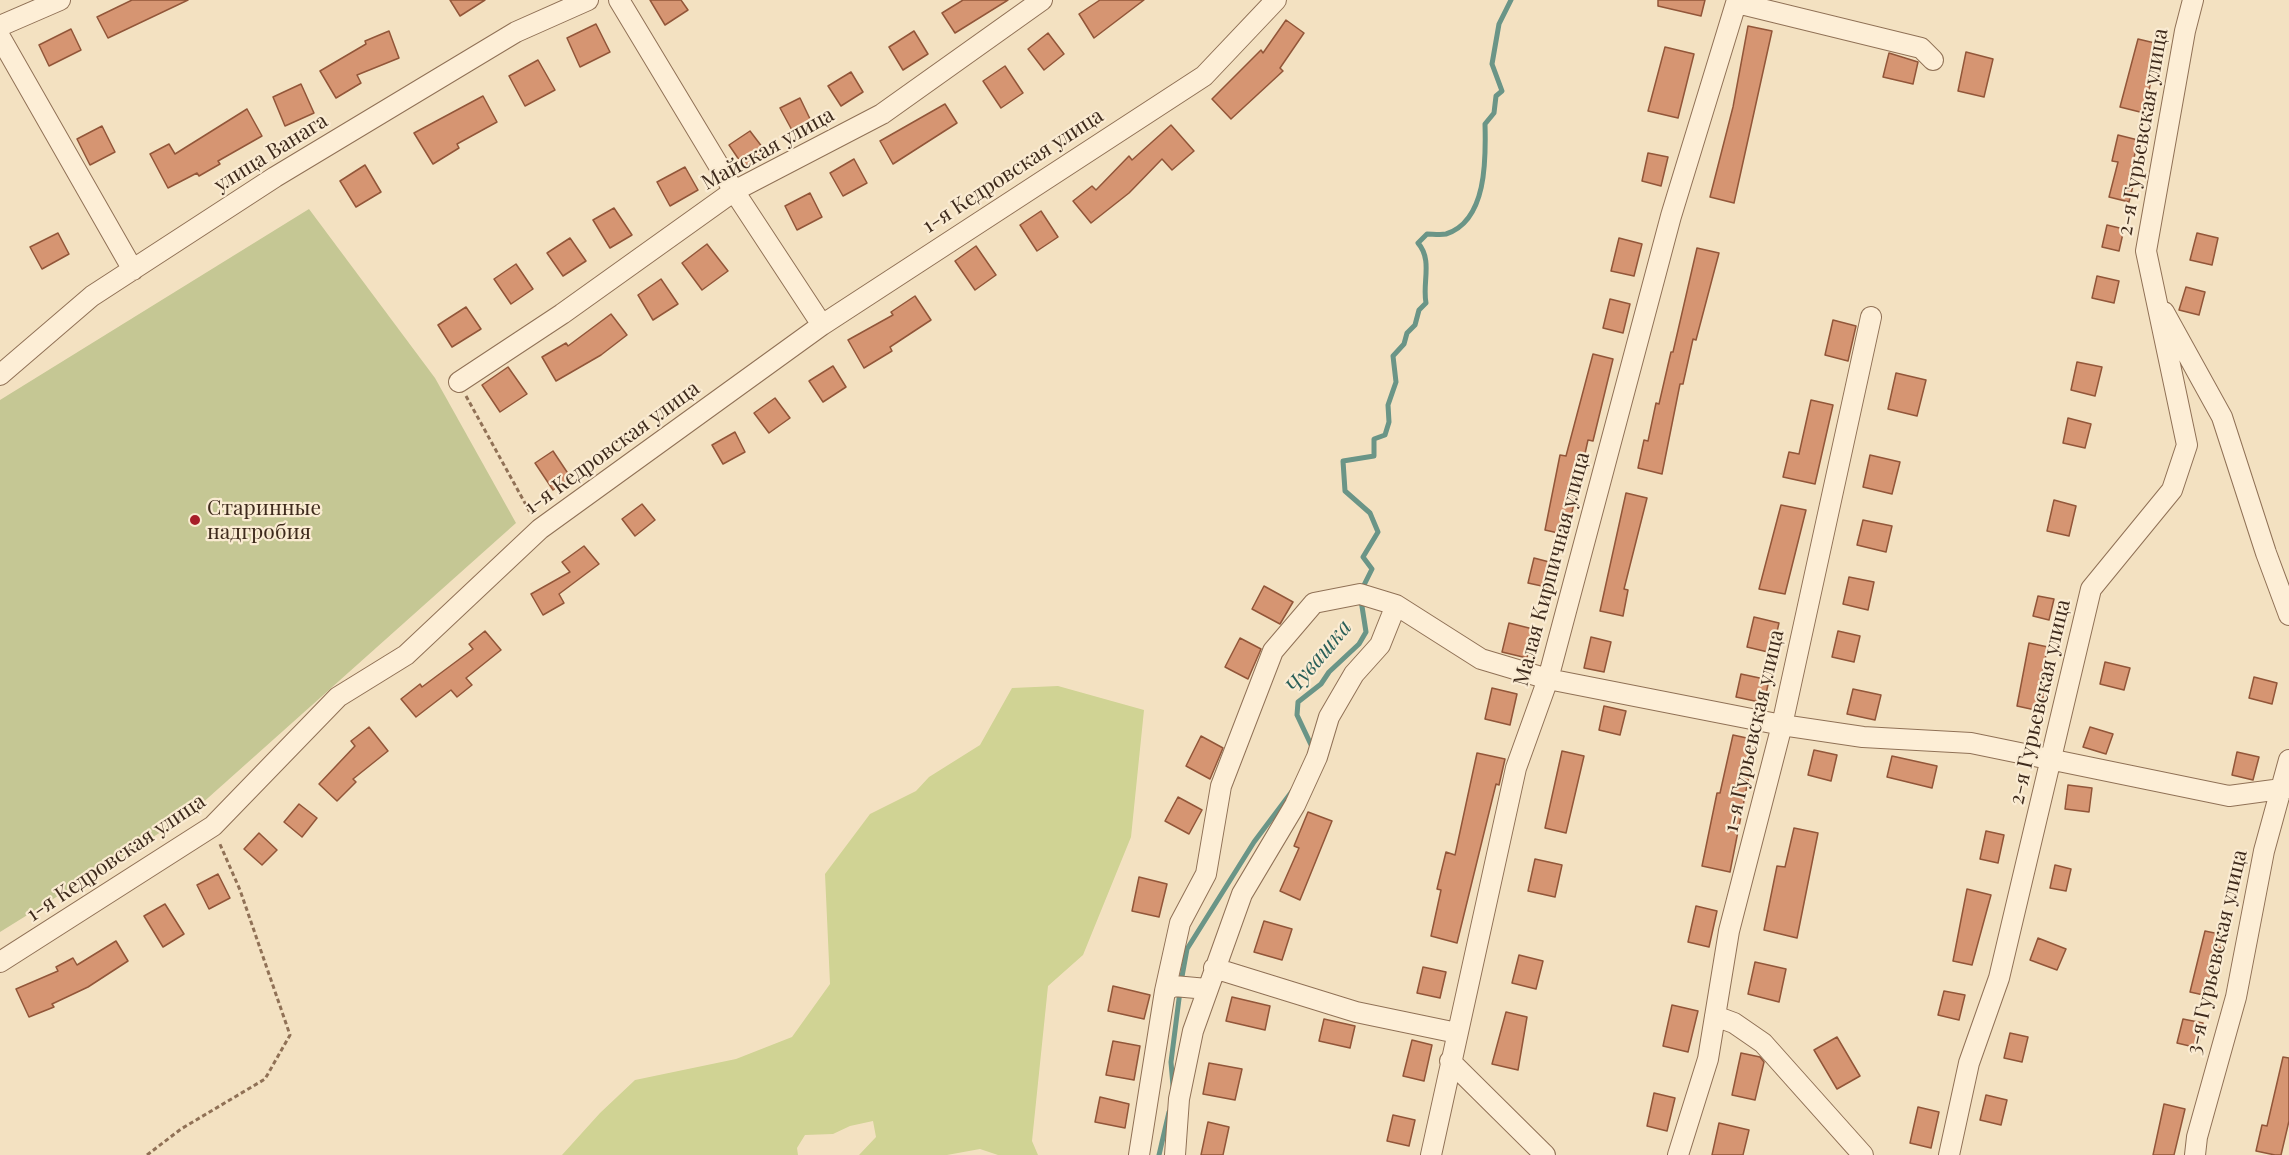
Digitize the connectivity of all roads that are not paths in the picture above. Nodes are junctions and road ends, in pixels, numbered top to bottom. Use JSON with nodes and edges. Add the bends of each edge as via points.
{"nodes":[{"id":1,"x":60,"y":0,"type":"edge"},
{"id":2,"x":588,"y":0,"type":"edge"},
{"id":3,"x":619,"y":0,"type":"edge"},
{"id":4,"x":1042,"y":0,"type":"edge"},
{"id":5,"x":1276,"y":0,"type":"edge"},
{"id":6,"x":2193,"y":0,"type":"edge"},
{"id":7,"x":1737,"y":2,"type":"edge"},
{"id":8,"x":0,"y":27,"type":"edge"},
{"id":9,"x":0,"y":36,"type":"edge"},
{"id":10,"x":1933,"y":60,"type":"dead end"},
{"id":11,"x":734,"y":191,"type":"junction"},
{"id":12,"x":133,"y":270,"type":"junction"},
{"id":13,"x":2154,"y":294,"type":"junction"},
{"id":14,"x":1872,"y":317,"type":"dead end"},
{"id":15,"x":822,"y":325,"type":"junction"},
{"id":16,"x":0,"y":375,"type":"edge"},
{"id":17,"x":459,"y":382,"type":"road end"},
{"id":18,"x":1396,"y":605,"type":"junction"},
{"id":19,"x":2289,"y":615,"type":"edge"},
{"id":20,"x":1548,"y":680,"type":"junction"},
{"id":21,"x":1782,"y":725,"type":"junction"},
{"id":22,"x":2289,"y":760,"type":"edge"},
{"id":23,"x":2051,"y":761,"type":"junction"},
{"id":24,"x":2285,"y":788,"type":"edge"},
{"id":25,"x":0,"y":962,"type":"edge"},
{"id":26,"x":1214,"y":968,"type":"junction"},
{"id":27,"x":1184,"y":988,"type":"junction"},
{"id":28,"x":1715,"y":1016,"type":"junction"},
{"id":29,"x":1457,"y":1033,"type":"junction"},
{"id":30,"x":1450,"y":1061,"type":"junction"},
{"id":31,"x":1139,"y":1155,"type":"edge"},
{"id":32,"x":1175,"y":1155,"type":"edge"},
{"id":33,"x":1431,"y":1155,"type":"edge"},
{"id":34,"x":1545,"y":1155,"type":"edge"},
{"id":35,"x":1678,"y":1155,"type":"edge"},
{"id":36,"x":1863,"y":1155,"type":"edge"},
{"id":37,"x":1949,"y":1155,"type":"edge"},
{"id":38,"x":2195,"y":1155,"type":"edge"}],
"edges":[{"from":1,"to":8,"type":"street"},
{"from":2,"to":12,"type":"street","name":"улица Ванага","via":[[516,32],[275,177]]},
{"from":3,"to":11,"type":"street"},
{"from":4,"to":11,"type":"street","name":"Майская улица","via":[[882,114]]},
{"from":5,"to":15,"type":"street","name":"1-я Кедровская улица","via":[[1203,76]]},
{"from":6,"to":13,"type":"street","name":"2-я Гурьевская улица","via":[[2146,251]]},
{"from":7,"to":10,"type":"street","via":[[1921,48]]},
{"from":7,"to":20,"type":"street","name":"Малая Кирпичная улица","via":[[1671,216]]},
{"from":9,"to":12,"type":"street"},
{"from":11,"to":15,"type":"street"},
{"from":11,"to":17,"type":"street","name":"Майская улица"},
{"from":12,"to":16,"type":"street","name":"улица Ванага","via":[[92,296]]},
{"from":13,"to":19,"type":"street","via":[[2223,417]]},
{"from":13,"to":23,"type":"street","name":"2-я Гурьевская улица","via":[[2187,445],[2172,490],[2091,589]]},
{"from":14,"to":21,"type":"street","name":"1-я Гурьевская улица"},
{"from":15,"to":25,"type":"street","name":"1-я Кедровская улица","via":[[540,529],[406,655],[339,697],[213,826]]},
{"from":18,"to":20,"type":"street","via":[[1481,659]]},
{"from":18,"to":26,"type":"street","via":[[1380,645],[1354,674],[1329,717],[1317,757],[1295,805],[1242,894]]},
{"from":18,"to":27,"type":"street","via":[[1360,594],[1314,603],[1273,651],[1221,786],[1206,874],[1180,924]]},
{"from":20,"to":21,"type":"street"},
{"from":20,"to":29,"type":"street","name":"Малая Кирпичная улица","via":[[1516,768]]},
{"from":21,"to":23,"type":"street","via":[[1863,737],[1971,743]]},
{"from":21,"to":28,"type":"street","name":"1-я Гурьевская улица","via":[[1729,931]]},
{"from":22,"to":24,"type":"street","name":"3-я Гурьевская улица"},
{"from":23,"to":24,"type":"street","via":[[2229,796]]},
{"from":23,"to":37,"type":"street","name":"2-я Гурьевская улица","via":[[1999,978],[1969,1063]]},
{"from":24,"to":38,"type":"street","name":"3-я Гурьевская улица","via":[[2264,851],[2236,997]]},
{"from":26,"to":27,"type":"street"},
{"from":26,"to":29,"type":"street","via":[[1356,1012]]},
{"from":27,"to":31,"type":"street"},
{"from":27,"to":32,"type":"street","via":[[1193,1031],[1179,1099]]},
{"from":28,"to":35,"type":"street","name":"1-я Гурьевская улица","via":[[1708,1059]]},
{"from":28,"to":36,"type":"street","via":[[1734,1023],[1763,1043]]},
{"from":29,"to":30,"type":"street","name":"Малая Кирпичная улица"},
{"from":30,"to":33,"type":"street","name":"Малая Кирпичная улица"},
{"from":30,"to":34,"type":"street"}]}
